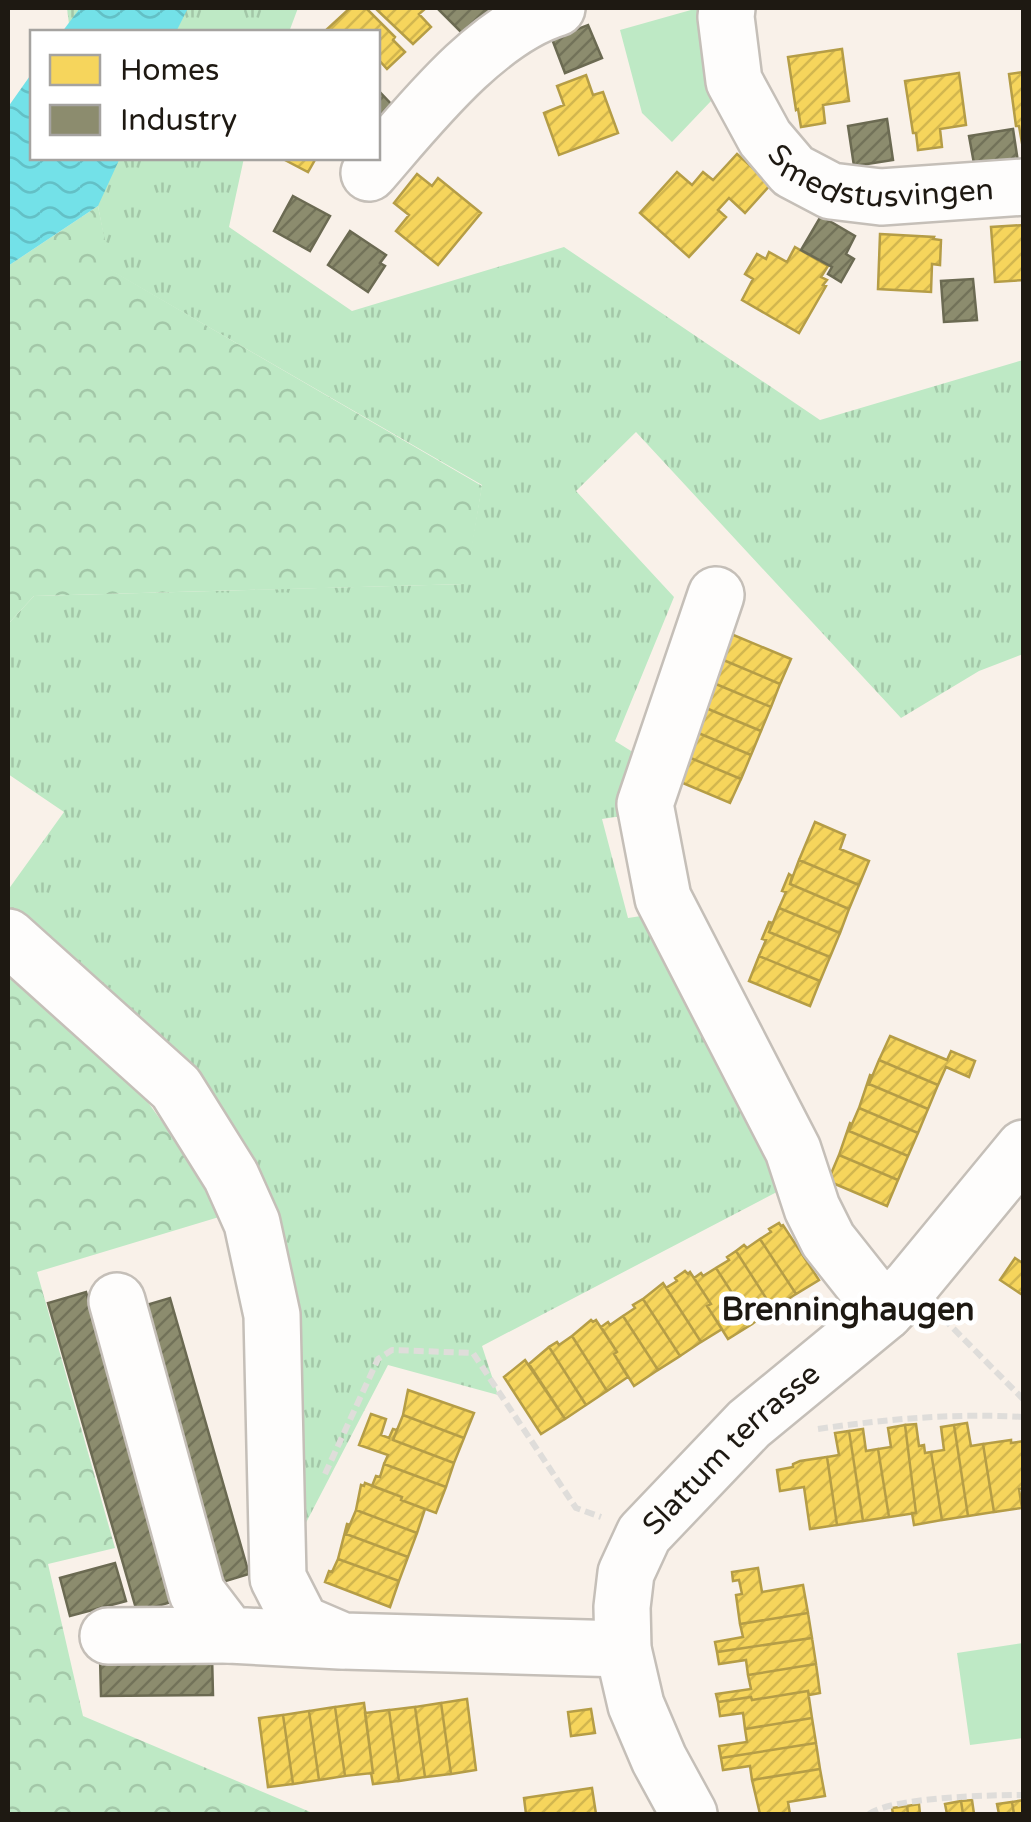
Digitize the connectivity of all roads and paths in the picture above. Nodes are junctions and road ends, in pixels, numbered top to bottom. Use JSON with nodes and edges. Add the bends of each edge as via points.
{"nodes":[{"id":1,"x":556,"y":8,"type":"edge"},
{"id":2,"x":728,"y":8,"type":"edge"},
{"id":3,"x":369,"y":174,"type":"dead end"},
{"id":4,"x":1024,"y":187,"type":"edge"},
{"id":5,"x":716,"y":595,"type":"dead end"},
{"id":6,"x":8,"y":938,"type":"edge"},
{"id":7,"x":1024,"y":1148,"type":"edge"},
{"id":8,"x":898,"y":1298,"type":"junction"},
{"id":9,"x":117,"y":1301,"type":"dead end"},
{"id":10,"x":1024,"y":1385,"type":"edge"},
{"id":11,"x":1012,"y":1389,"type":"junction"},
{"id":12,"x":1024,"y":1400,"type":"edge"},
{"id":13,"x":1024,"y":1417,"type":"edge"},
{"id":14,"x":749,"y":1424,"type":"junction"},
{"id":15,"x":324,"y":1477,"type":"dead end"},
{"id":16,"x":644,"y":1534,"type":"junction"},
{"id":17,"x":229,"y":1635,"type":"junction"},
{"id":18,"x":108,"y":1636,"type":"dead end"},
{"id":19,"x":343,"y":1641,"type":"junction"},
{"id":20,"x":623,"y":1649,"type":"junction"},
{"id":21,"x":1024,"y":1795,"type":"edge"},
{"id":22,"x":689,"y":1814,"type":"edge"},
{"id":23,"x":869,"y":1814,"type":"edge"}],
"edges":[{"from":1,"to":3,"type":"street","via":[[501,38],[451,80]]},
{"from":2,"to":4,"type":"street","name":"Smedstusvingen","via":[[734,82],[765,138],[793,171],[831,190],[881,197]]},
{"from":5,"to":8,"type":"street","via":[[645,804],[663,898],[793,1150],[828,1240]]},
{"from":6,"to":19,"type":"street","via":[[176,1088],[231,1176],[252,1223],[272,1315],[278,1578],[301,1623]]},
{"from":7,"to":8,"type":"street","name":"Slattum terrasse"},
{"from":8,"to":11,"type":"path"},
{"from":8,"to":14,"type":"street","name":"Slattum terrasse"},
{"from":9,"to":17,"type":"street","via":[[197,1593]]},
{"from":10,"to":11,"type":"path"},
{"from":11,"to":12,"type":"path"},
{"from":13,"to":14,"type":"path","via":[[880,1420],[782,1435]]},
{"from":14,"to":16,"type":"street","name":"Slattum terrasse"},
{"from":15,"to":16,"type":"path","via":[[378,1359],[392,1350],[474,1353],[576,1508]]},
{"from":16,"to":20,"type":"street","name":"Slattum terrasse","via":[[626,1573]]},
{"from":17,"to":18,"type":"street"},
{"from":17,"to":19,"type":"street"},
{"from":19,"to":20,"type":"street"},
{"from":20,"to":22,"type":"street","name":"Slattum terrasse","via":[[636,1706]]},
{"from":21,"to":23,"type":"path","via":[[930,1800]]}]}
